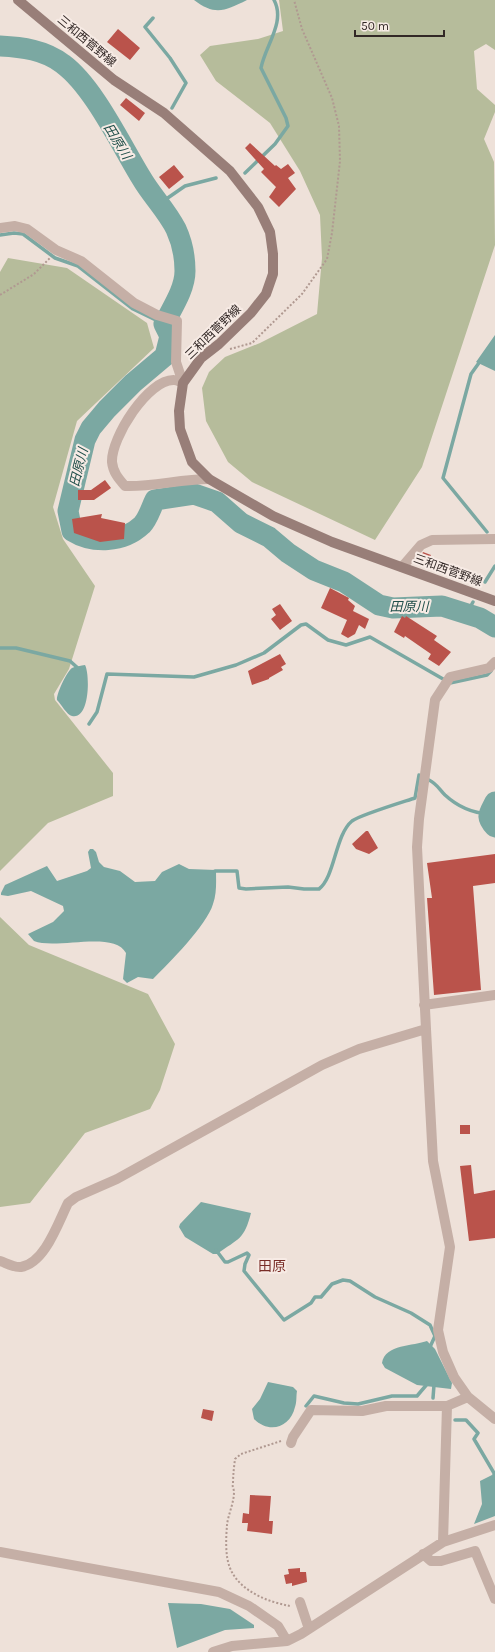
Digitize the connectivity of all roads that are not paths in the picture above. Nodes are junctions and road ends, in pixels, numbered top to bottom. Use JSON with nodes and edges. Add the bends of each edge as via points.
{"nodes":[{"id":1,"x":18,"y":0,"type":"edge"},
{"id":2,"x":0,"y":228,"type":"edge"},
{"id":3,"x":183,"y":382,"type":"junction"},
{"id":4,"x":209,"y":479,"type":"junction"},
{"id":5,"x":495,"y":538,"type":"edge"},
{"id":6,"x":402,"y":567,"type":"junction"},
{"id":7,"x":495,"y":601,"type":"edge"},
{"id":8,"x":495,"y":662,"type":"edge"},
{"id":9,"x":495,"y":995,"type":"edge"},
{"id":10,"x":424,"y":1005,"type":"junction"},
{"id":11,"x":426,"y":1030,"type":"junction"},
{"id":12,"x":0,"y":1261,"type":"edge"},
{"id":13,"x":468,"y":1397,"type":"junction"},
{"id":14,"x":447,"y":1406,"type":"junction"},
{"id":15,"x":495,"y":1419,"type":"edge"},
{"id":16,"x":292,"y":1440,"type":"road end"},
{"id":17,"x":495,"y":1525,"type":"edge"},
{"id":18,"x":443,"y":1542,"type":"junction"},
{"id":19,"x":0,"y":1552,"type":"edge"},
{"id":20,"x":423,"y":1554,"type":"junction"},
{"id":21,"x":495,"y":1599,"type":"edge"},
{"id":22,"x":301,"y":1605,"type":"road end"},
{"id":23,"x":309,"y":1629,"type":"junction"},
{"id":24,"x":286,"y":1641,"type":"junction"},
{"id":25,"x":270,"y":1648,"type":"edge"},
{"id":26,"x":213,"y":1652,"type":"edge"}],
"edges":[{"from":1,"to":3,"type":"main road","name":"三和西菅野線","via":[[114,80],[164,113],[230,171],[258,207],[270,232],[273,274],[266,294],[260,304],[201,358]]},
{"from":2,"to":3,"type":"street","via":[[15,226],[27,230],[56,250],[80,261],[134,303],[176,321],[176,362]]},
{"from":3,"to":4,"type":"main road","name":"三和西菅野線","via":[[179,411],[180,429],[192,462]]},
{"from":3,"to":4,"type":"street","via":[[173,380],[158,386],[145,396],[126,420],[117,441],[112,460],[113,469],[125,486],[145,487],[188,479]]},
{"from":4,"to":6,"type":"main road","name":"三和西菅野線","via":[[273,516],[332,542]]},
{"from":5,"to":6,"type":"street","via":[[432,540],[421,545]]},
{"from":6,"to":7,"type":"main road","name":"三和西菅野線"},
{"from":8,"to":10,"type":"street","via":[[490,668],[450,677],[435,700],[417,846]]},
{"from":9,"to":10,"type":"street"},
{"from":10,"to":11,"type":"street"},
{"from":11,"to":12,"type":"street","via":[[359,1049],[322,1065],[117,1179],[76,1197],[68,1203],[41,1255],[31,1264],[19,1268]]},
{"from":11,"to":13,"type":"street","via":[[433,1161],[450,1247],[438,1330],[443,1352],[454,1377]]},
{"from":13,"to":14,"type":"street"},
{"from":13,"to":15,"type":"street"},
{"from":14,"to":16,"type":"street","via":[[386,1406],[362,1411],[311,1410]]},
{"from":14,"to":18,"type":"street"},
{"from":17,"to":18,"type":"street"},
{"from":18,"to":20,"type":"street"},
{"from":19,"to":24,"type":"street","via":[[219,1592],[248,1606],[278,1626]]},
{"from":20,"to":21,"type":"street","via":[[431,1561],[441,1561],[475,1551]]},
{"from":20,"to":23,"type":"street"},
{"from":22,"to":23,"type":"street"},
{"from":23,"to":24,"type":"street"},
{"from":24,"to":25,"type":"street"},
{"from":25,"to":26,"type":"street","via":[[232,1646]]}]}
